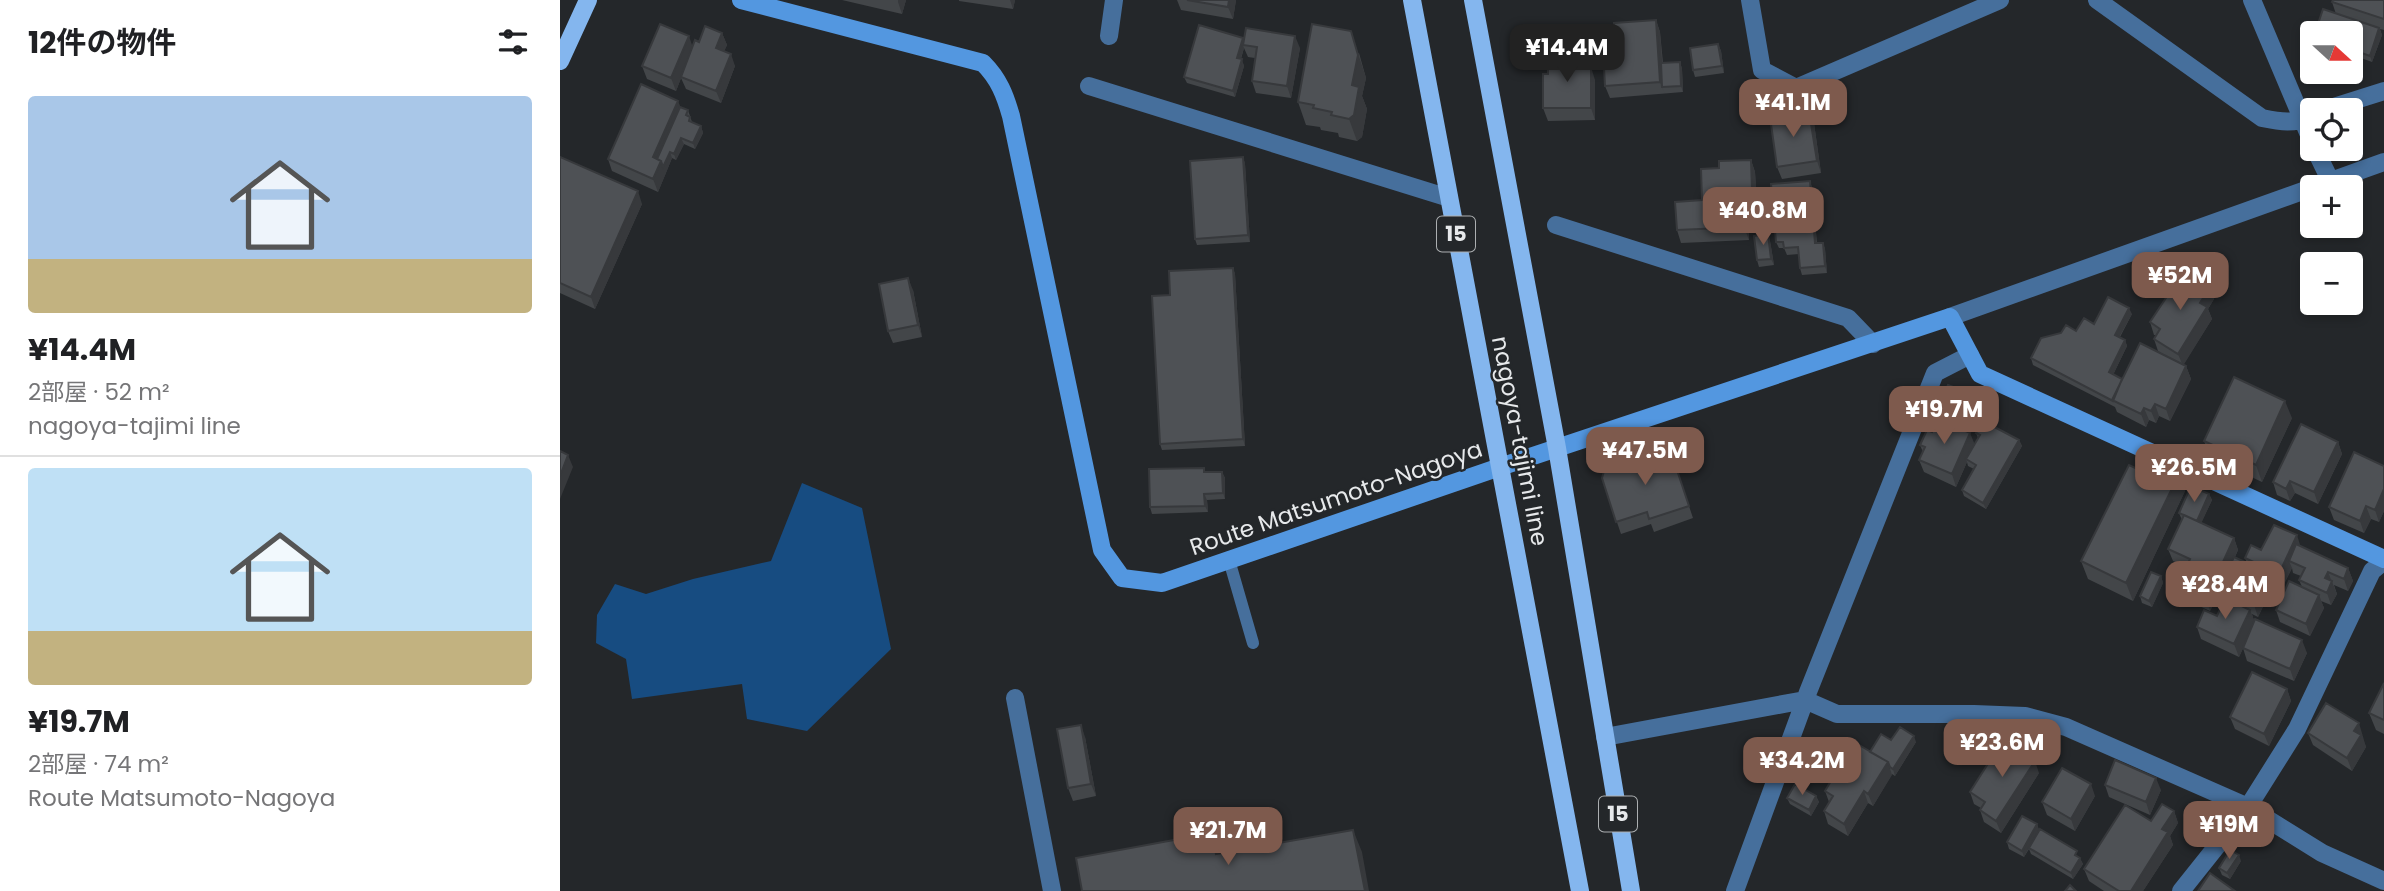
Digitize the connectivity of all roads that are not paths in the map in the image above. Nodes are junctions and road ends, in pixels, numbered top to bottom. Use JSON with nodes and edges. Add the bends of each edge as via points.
{"nodes":[{"id":1,"x":588,"y":0,"type":"edge"},
{"id":2,"x":1114,"y":0,"type":"edge"},
{"id":3,"x":1412,"y":0,"type":"edge"},
{"id":4,"x":1473,"y":0,"type":"edge"},
{"id":5,"x":1750,"y":0,"type":"edge"},
{"id":6,"x":2000,"y":0,"type":"edge"},
{"id":7,"x":2097,"y":0,"type":"edge"},
{"id":8,"x":2252,"y":0,"type":"edge"},
{"id":9,"x":746,"y":1,"type":"edge"},
{"id":10,"x":1109,"y":36,"type":"dead end"},
{"id":11,"x":560,"y":61,"type":"edge"},
{"id":12,"x":1089,"y":86,"type":"dead end"},
{"id":13,"x":2384,"y":91,"type":"edge"},
{"id":14,"x":2362,"y":98,"type":"edge"},
{"id":15,"x":2300,"y":103,"type":"edge"},
{"id":16,"x":2300,"y":120,"type":"edge"},
{"id":17,"x":2384,"y":162,"type":"edge"},
{"id":18,"x":2345,"y":175,"type":"edge"},
{"id":19,"x":2300,"y":191,"type":"edge"},
{"id":20,"x":1449,"y":198,"type":"junction"},
{"id":21,"x":1556,"y":225,"type":"dead end"},
{"id":22,"x":1950,"y":317,"type":"junction"},
{"id":23,"x":1873,"y":344,"type":"junction"},
{"id":24,"x":1970,"y":355,"type":"junction"},
{"id":25,"x":1557,"y":448,"type":"junction"},
{"id":26,"x":1500,"y":467,"type":"junction"},
{"id":27,"x":1229,"y":560,"type":"junction"},
{"id":28,"x":2384,"y":560,"type":"edge"},
{"id":29,"x":1253,"y":643,"type":"dead end"},
{"id":30,"x":1015,"y":698,"type":"dead end"},
{"id":31,"x":1805,"y":700,"type":"junction"},
{"id":32,"x":1605,"y":737,"type":"junction"},
{"id":33,"x":2248,"y":807,"type":"junction"},
{"id":34,"x":2384,"y":881,"type":"edge"},
{"id":35,"x":1052,"y":891,"type":"edge"},
{"id":36,"x":1580,"y":891,"type":"edge"},
{"id":37,"x":1631,"y":891,"type":"edge"},
{"id":38,"x":1735,"y":891,"type":"edge"},
{"id":39,"x":2181,"y":891,"type":"edge"}],
"edges":[{"from":1,"to":11,"type":"main road"},
{"from":2,"to":10,"type":"street"},
{"from":3,"to":20,"type":"main road","name":"nagoya-tajimi line","number":"15"},
{"from":4,"to":25,"type":"main road","name":"nagoya-tajimi line","number":"15"},
{"from":5,"to":6,"type":"street","via":[[1762,70],[1796,88]]},
{"from":7,"to":16,"type":"street","via":[[2262,118],[2287,123]]},
{"from":8,"to":15,"type":"street"},
{"from":9,"to":27,"type":"main road","name":"Route Matsumoto-Nagoya","via":[[983,63],[992,73],[1012,116],[1102,550],[1122,578],[1162,583]]},
{"from":12,"to":20,"type":"street"},
{"from":13,"to":14,"type":"street"},
{"from":17,"to":18,"type":"street"},
{"from":19,"to":22,"type":"street"},
{"from":20,"to":26,"type":"main road","name":"nagoya-tajimi line","number":"15"},
{"from":21,"to":23,"type":"street","via":[[1848,318]]},
{"from":22,"to":23,"type":"main road","name":"Route Matsumoto-Nagoya"},
{"from":22,"to":24,"type":"main road"},
{"from":23,"to":25,"type":"main road","name":"Route Matsumoto-Nagoya"},
{"from":24,"to":28,"type":"main road","via":[[1980,373]]},
{"from":24,"to":31,"type":"street","via":[[1935,373]]},
{"from":25,"to":26,"type":"main road","name":"Route Matsumoto-Nagoya"},
{"from":25,"to":32,"type":"main road","name":"nagoya-tajimi line","number":"15"},
{"from":26,"to":27,"type":"main road","name":"Route Matsumoto-Nagoya"},
{"from":26,"to":36,"type":"main road","name":"nagoya-tajimi line","number":"15"},
{"from":27,"to":29,"type":"lane"},
{"from":28,"to":33,"type":"street","via":[[2372,571],[2297,729]]},
{"from":30,"to":35,"type":"street"},
{"from":31,"to":32,"type":"street"},
{"from":31,"to":33,"type":"street","via":[[1837,714],[2025,716],[2066,727]]},
{"from":31,"to":38,"type":"street"},
{"from":32,"to":37,"type":"main road","name":"nagoya-tajimi line","number":"15"},
{"from":33,"to":34,"type":"street","via":[[2322,853]]},
{"from":33,"to":39,"type":"street"}]}
